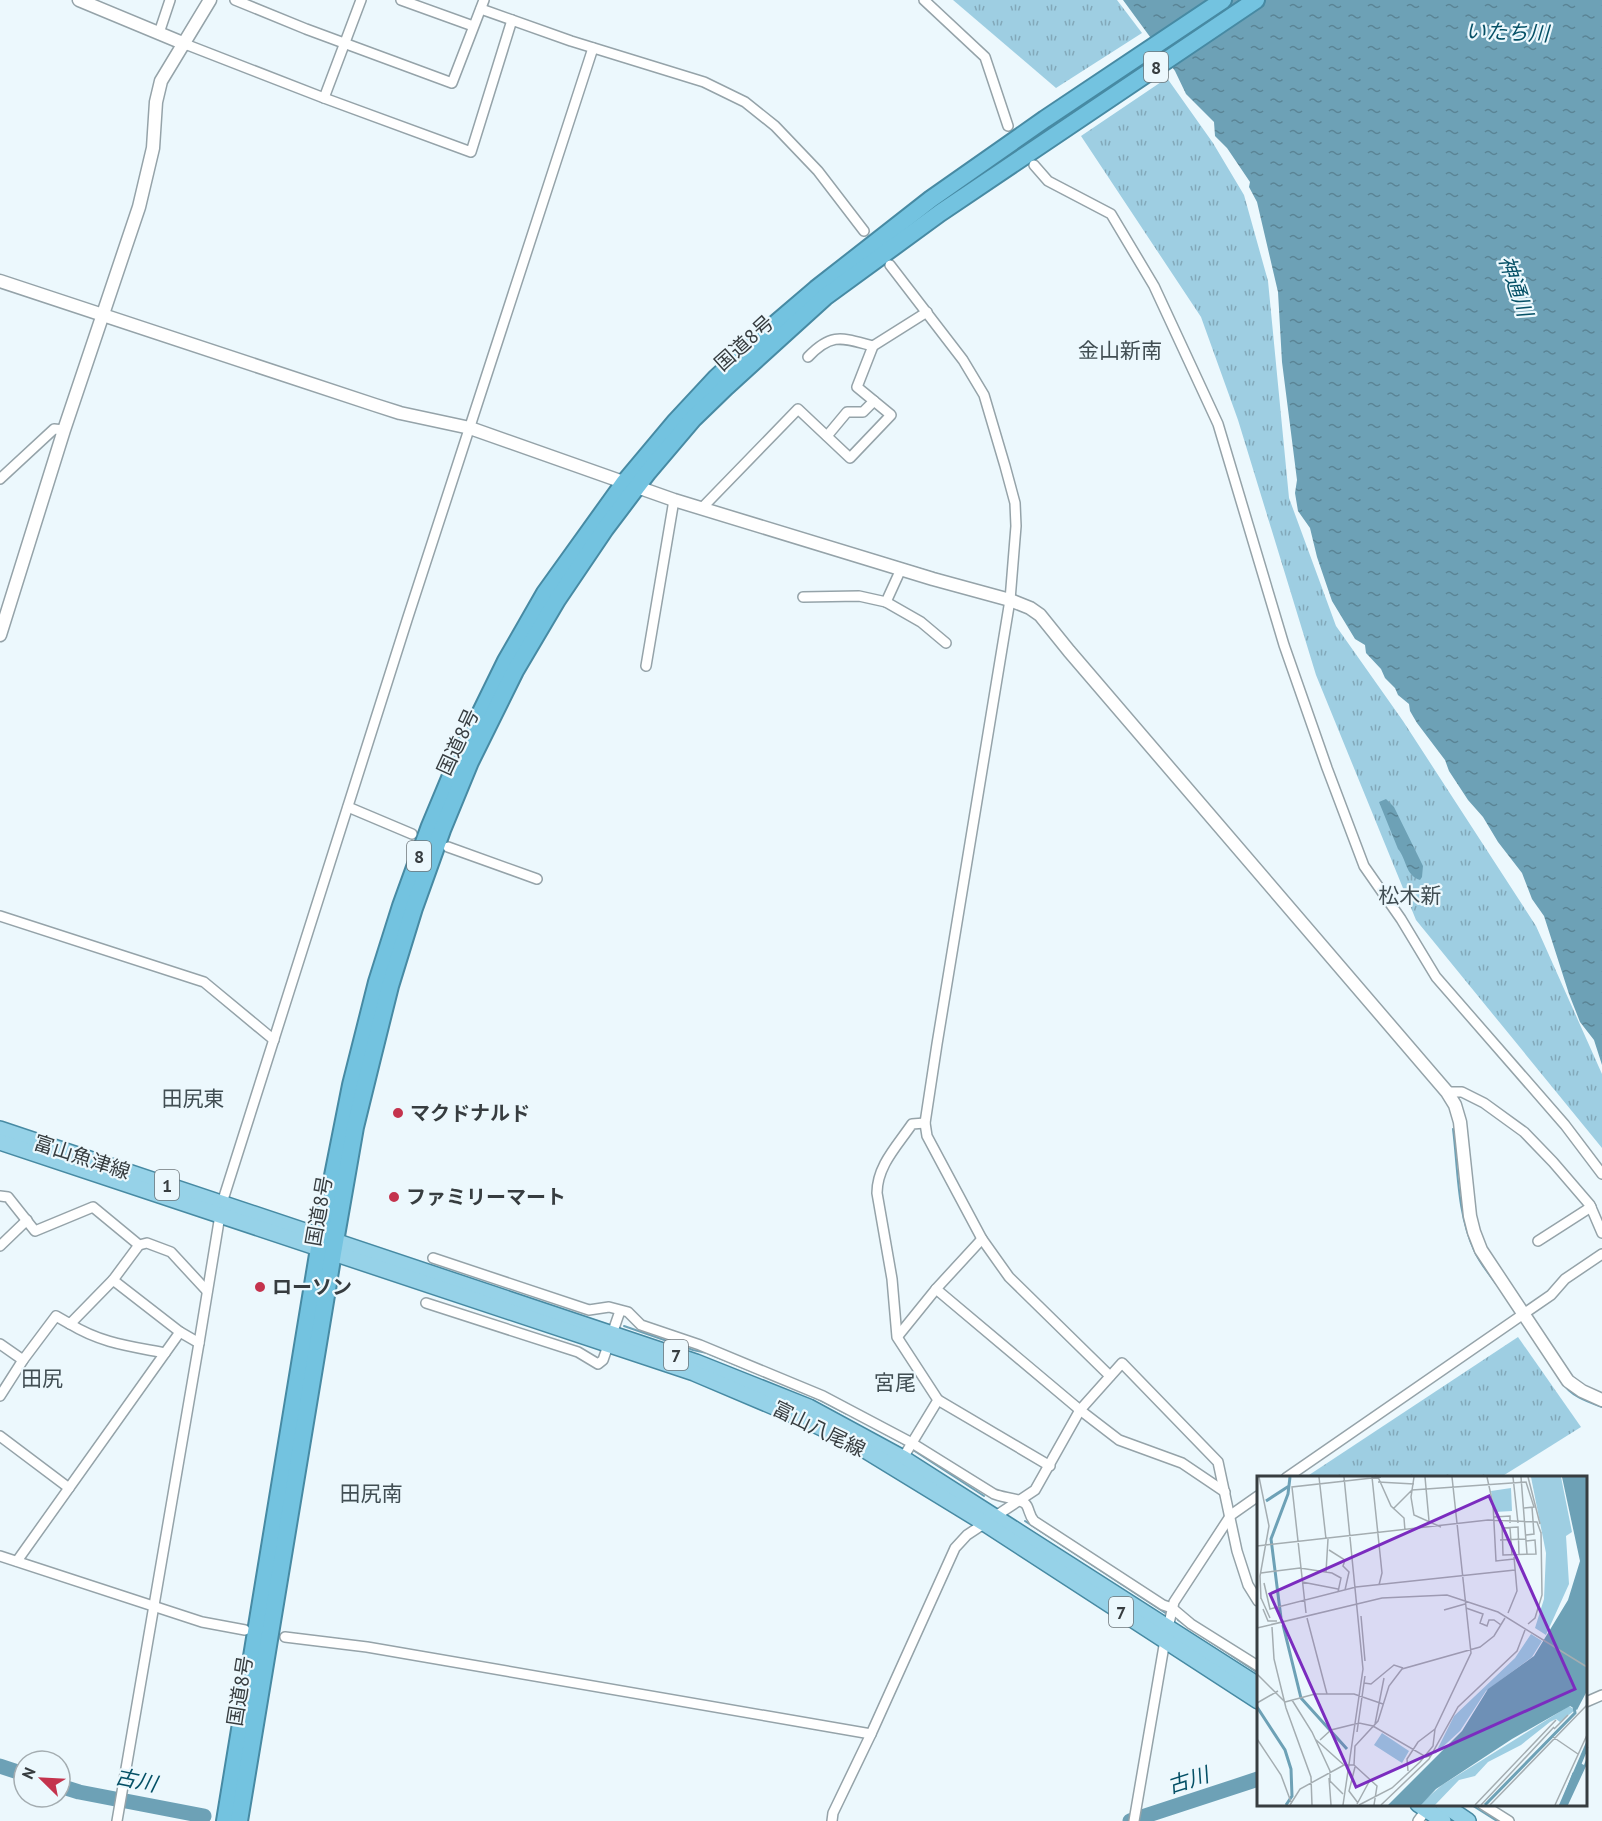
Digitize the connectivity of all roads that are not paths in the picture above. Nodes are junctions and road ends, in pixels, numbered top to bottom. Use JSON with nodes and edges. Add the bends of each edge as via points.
{"nodes":[{"id":1,"x":79,"y":0,"type":"edge"},
{"id":2,"x":170,"y":0,"type":"edge"},
{"id":3,"x":210,"y":0,"type":"edge"},
{"id":4,"x":235,"y":0,"type":"edge"},
{"id":5,"x":264,"y":0,"type":"edge"},
{"id":6,"x":362,"y":0,"type":"edge"},
{"id":7,"x":401,"y":0,"type":"edge"},
{"id":8,"x":924,"y":0,"type":"edge"},
{"id":9,"x":1223,"y":0,"type":"edge"},
{"id":10,"x":1256,"y":0,"type":"edge"},
{"id":11,"x":482,"y":5,"type":"edge"},
{"id":12,"x":260,"y":11,"type":"junction"},
{"id":13,"x":512,"y":20,"type":"junction"},
{"id":14,"x":473,"y":26,"type":"junction"},
{"id":15,"x":159,"y":33,"type":"junction"},
{"id":16,"x":345,"y":43,"type":"junction"},
{"id":17,"x":185,"y":44,"type":"junction"},
{"id":18,"x":593,"y":48,"type":"junction"},
{"id":19,"x":324,"y":98,"type":"junction"},
{"id":20,"x":1008,"y":126,"type":"dead end"},
{"id":21,"x":1034,"y":165,"type":"dead end"},
{"id":22,"x":864,"y":231,"type":"dead end"},
{"id":23,"x":890,"y":265,"type":"dead end"},
{"id":24,"x":0,"y":281,"type":"edge"},
{"id":25,"x":927,"y":312,"type":"junction"},
{"id":26,"x":102,"y":315,"type":"junction"},
{"id":27,"x":873,"y":346,"type":"junction"},
{"id":28,"x":808,"y":357,"type":"dead end"},
{"id":29,"x":874,"y":401,"type":"junction"},
{"id":30,"x":470,"y":428,"type":"junction"},
{"id":31,"x":64,"y":430,"type":"junction"},
{"id":32,"x":827,"y":436,"type":"junction"},
{"id":33,"x":0,"y":479,"type":"edge"},
{"id":34,"x":631,"y":485,"type":"junction"},
{"id":35,"x":674,"y":500,"type":"junction"},
{"id":36,"x":702,"y":509,"type":"junction"},
{"id":37,"x":901,"y":569,"type":"junction"},
{"id":38,"x":803,"y":597,"type":"dead end"},
{"id":39,"x":1010,"y":600,"type":"junction"},
{"id":40,"x":886,"y":602,"type":"junction"},
{"id":41,"x":0,"y":635,"type":"edge"},
{"id":42,"x":946,"y":643,"type":"dead end"},
{"id":43,"x":646,"y":666,"type":"dead end"},
{"id":44,"x":348,"y":807,"type":"junction"},
{"id":45,"x":412,"y":834,"type":"dead end"},
{"id":46,"x":448,"y":847,"type":"dead end"},
{"id":47,"x":537,"y":879,"type":"dead end"},
{"id":48,"x":0,"y":916,"type":"edge"},
{"id":49,"x":274,"y":1040,"type":"junction"},
{"id":50,"x":1447,"y":1092,"type":"junction"},
{"id":51,"x":925,"y":1124,"type":"junction"},
{"id":52,"x":0,"y":1129,"type":"edge"},
{"id":53,"x":0,"y":1142,"type":"edge"},
{"id":54,"x":1602,"y":1174,"type":"edge"},
{"id":55,"x":0,"y":1196,"type":"edge"},
{"id":56,"x":1591,"y":1207,"type":"junction"},
{"id":57,"x":221,"y":1209,"type":"junction"},
{"id":58,"x":27,"y":1220,"type":"junction"},
{"id":59,"x":1602,"y":1233,"type":"edge"},
{"id":60,"x":982,"y":1239,"type":"junction"},
{"id":61,"x":1538,"y":1241,"type":"dead end"},
{"id":62,"x":139,"y":1245,"type":"junction"},
{"id":63,"x":327,"y":1245,"type":"junction"},
{"id":64,"x":0,"y":1246,"type":"edge"},
{"id":65,"x":1602,"y":1254,"type":"edge"},
{"id":66,"x":433,"y":1258,"type":"dead end"},
{"id":67,"x":113,"y":1280,"type":"junction"},
{"id":68,"x":936,"y":1289,"type":"junction"},
{"id":69,"x":207,"y":1291,"type":"junction"},
{"id":70,"x":426,"y":1303,"type":"dead end"},
{"id":71,"x":620,"y":1311,"type":"junction"},
{"id":72,"x":1522,"y":1313,"type":"junction"},
{"id":73,"x":70,"y":1324,"type":"junction"},
{"id":74,"x":180,"y":1332,"type":"junction"},
{"id":75,"x":897,"y":1337,"type":"junction"},
{"id":76,"x":610,"y":1339,"type":"junction"},
{"id":77,"x":200,"y":1343,"type":"junction"},
{"id":78,"x":0,"y":1344,"type":"edge"},
{"id":79,"x":165,"y":1353,"type":"junction"},
{"id":80,"x":23,"y":1360,"type":"junction"},
{"id":81,"x":1110,"y":1376,"type":"junction"},
{"id":82,"x":0,"y":1396,"type":"edge"},
{"id":83,"x":938,"y":1400,"type":"junction"},
{"id":84,"x":1602,"y":1400,"type":"edge"},
{"id":85,"x":1080,"y":1410,"type":"junction"},
{"id":86,"x":0,"y":1436,"type":"edge"},
{"id":87,"x":912,"y":1443,"type":"junction"},
{"id":88,"x":900,"y":1463,"type":"junction"},
{"id":89,"x":1050,"y":1466,"type":"junction"},
{"id":90,"x":1290,"y":1476,"type":"edge"},
{"id":91,"x":69,"y":1488,"type":"junction"},
{"id":92,"x":1225,"y":1491,"type":"junction"},
{"id":93,"x":1257,"y":1498,"type":"edge"},
{"id":94,"x":1021,"y":1500,"type":"junction"},
{"id":95,"x":1231,"y":1515,"type":"junction"},
{"id":96,"x":990,"y":1520,"type":"junction"},
{"id":97,"x":0,"y":1556,"type":"edge"},
{"id":98,"x":17,"y":1561,"type":"junction"},
{"id":99,"x":1257,"y":1599,"type":"edge"},
{"id":100,"x":153,"y":1606,"type":"junction"},
{"id":101,"x":1172,"y":1608,"type":"junction"},
{"id":102,"x":245,"y":1630,"type":"dead end"},
{"id":103,"x":1167,"y":1634,"type":"junction"},
{"id":104,"x":285,"y":1637,"type":"dead end"},
{"id":105,"x":1257,"y":1665,"type":"edge"},
{"id":106,"x":1257,"y":1684,"type":"edge"},
{"id":107,"x":1599,"y":1696,"type":"edge"},
{"id":108,"x":1257,"y":1700,"type":"edge"},
{"id":109,"x":1602,"y":1706,"type":"edge"},
{"id":110,"x":871,"y":1734,"type":"junction"},
{"id":111,"x":245,"y":1789,"type":"junction"},
{"id":112,"x":229,"y":1798,"type":"junction"},
{"id":113,"x":1446,"y":1806,"type":"edge"},
{"id":114,"x":1485,"y":1806,"type":"edge"},
{"id":115,"x":1422,"y":1810,"type":"edge"},
{"id":116,"x":117,"y":1821,"type":"edge"},
{"id":117,"x":219,"y":1821,"type":"edge"},
{"id":118,"x":225,"y":1821,"type":"edge"},
{"id":119,"x":239,"y":1821,"type":"edge"},
{"id":120,"x":244,"y":1821,"type":"edge"},
{"id":121,"x":832,"y":1821,"type":"edge"},
{"id":122,"x":1134,"y":1821,"type":"edge"},
{"id":123,"x":1443,"y":1821,"type":"edge"},
{"id":124,"x":1468,"y":1821,"type":"edge"},
{"id":125,"x":1509,"y":1821,"type":"edge"}],
"edges":[{"from":1,"to":15,"type":"street"},
{"from":2,"to":15,"type":"street"},
{"from":3,"to":17,"type":"street"},
{"from":4,"to":12,"type":"street"},
{"from":5,"to":12,"type":"street"},
{"from":6,"to":16,"type":"street"},
{"from":7,"to":14,"type":"street"},
{"from":8,"to":20,"type":"street","via":[[985,57]]},
{"from":9,"to":34,"type":"highway","name":"国道8号","number":"8","via":[[931,199],[816,289],[716,378],[676,421]]},
{"from":10,"to":34,"type":"highway","name":"国道8号","number":"8","via":[[940,213],[825,297],[726,387]]},
{"from":11,"to":13,"type":"street"},
{"from":11,"to":14,"type":"street"},
{"from":12,"to":16,"type":"street"},
{"from":13,"to":18,"type":"street"},
{"from":13,"to":19,"type":"street","via":[[471,152]]},
{"from":14,"to":16,"type":"street","via":[[452,83]]},
{"from":15,"to":17,"type":"street"},
{"from":16,"to":19,"type":"street"},
{"from":17,"to":19,"type":"street"},
{"from":17,"to":26,"type":"street","via":[[161,81],[150,167]]},
{"from":18,"to":22,"type":"street","via":[[704,82],[745,102],[818,171]]},
{"from":18,"to":30,"type":"street"},
{"from":21,"to":54,"type":"street","via":[[1048,181],[1111,214],[1154,286],[1218,424],[1284,645],[1364,866],[1436,977],[1565,1125]]},
{"from":23,"to":25,"type":"street"},
{"from":24,"to":26,"type":"street"},
{"from":25,"to":27,"type":"street"},
{"from":25,"to":39,"type":"street","via":[[984,395],[1000,447],[1015,503]]},
{"from":26,"to":30,"type":"street","via":[[400,413]]},
{"from":26,"to":31,"type":"street"},
{"from":27,"to":28,"type":"street","via":[[841,338],[828,340]]},
{"from":27,"to":29,"type":"street","via":[[857,387]]},
{"from":29,"to":32,"type":"street","via":[[863,412],[847,412]]},
{"from":29,"to":32,"type":"street","via":[[891,415],[850,458]]},
{"from":30,"to":34,"type":"street"},
{"from":30,"to":44,"type":"street"},
{"from":31,"to":33,"type":"street","via":[[54,429]]},
{"from":31,"to":41,"type":"street"},
{"from":32,"to":36,"type":"street","via":[[798,409]]},
{"from":34,"to":35,"type":"street"},
{"from":34,"to":63,"type":"highway","name":"国道8号","number":"8","via":[[545,593],[506,661],[430,826],[377,982],[351,1085]]},
{"from":35,"to":36,"type":"street"},
{"from":35,"to":43,"type":"street"},
{"from":36,"to":37,"type":"street"},
{"from":37,"to":39,"type":"street"},
{"from":37,"to":40,"type":"street"},
{"from":38,"to":40,"type":"street","via":[[859,596]]},
{"from":39,"to":50,"type":"street","via":[[1040,615]]},
{"from":39,"to":51,"type":"street"},
{"from":40,"to":42,"type":"street","via":[[921,622]]},
{"from":44,"to":45,"type":"street"},
{"from":44,"to":49,"type":"street"},
{"from":46,"to":47,"type":"street"},
{"from":48,"to":49,"type":"street","via":[[204,982]]},
{"from":49,"to":57,"type":"street"},
{"from":50,"to":56,"type":"street","via":[[1462,1092],[1484,1103],[1524,1132]]},
{"from":50,"to":72,"type":"street","via":[[1460,1122],[1474,1233]]},
{"from":51,"to":60,"type":"street","via":[[935,1153]]},
{"from":51,"to":75,"type":"street","via":[[912,1124],[877,1180]]},
{"from":52,"to":57,"type":"main road","name":"富山魚津線","number":"1"},
{"from":53,"to":57,"type":"main road","name":"富山魚津線","number":"1"},
{"from":55,"to":58,"type":"street","via":[[8,1197]]},
{"from":56,"to":59,"type":"street"},
{"from":56,"to":61,"type":"street"},
{"from":57,"to":63,"type":"main road","name":"富山魚津線","number":"1"},
{"from":57,"to":69,"type":"street"},
{"from":58,"to":62,"type":"street","via":[[35,1231],[93,1207]]},
{"from":58,"to":64,"type":"street"},
{"from":60,"to":68,"type":"street"},
{"from":60,"to":81,"type":"street","via":[[1009,1276]]},
{"from":62,"to":67,"type":"street"},
{"from":62,"to":69,"type":"street","via":[[171,1252]]},
{"from":63,"to":76,"type":"main road","name":"富山八尾線","number":"7"},
{"from":63,"to":111,"type":"highway","name":"国道8号","number":"8"},
{"from":63,"to":112,"type":"highway","name":"国道8号","number":"8"},
{"from":65,"to":72,"type":"street"},
{"from":66,"to":71,"type":"street","via":[[589,1310],[609,1307]]},
{"from":67,"to":73,"type":"street"},
{"from":67,"to":74,"type":"street"},
{"from":68,"to":75,"type":"street"},
{"from":68,"to":85,"type":"street"},
{"from":69,"to":77,"type":"street"},
{"from":70,"to":76,"type":"street","via":[[578,1352],[598,1364]]},
{"from":71,"to":76,"type":"street"},
{"from":71,"to":87,"type":"street","via":[[628,1312],[640,1325],[700,1345],[823,1396]]},
{"from":72,"to":84,"type":"street","via":[[1569,1381]]},
{"from":72,"to":90,"type":"street"},
{"from":73,"to":79,"type":"street","via":[[108,1342]]},
{"from":73,"to":80,"type":"street","via":[[56,1316]]},
{"from":74,"to":77,"type":"street"},
{"from":74,"to":79,"type":"street"},
{"from":75,"to":83,"type":"street"},
{"from":76,"to":88,"type":"main road","name":"富山八尾線","number":"7","via":[[696,1362],[809,1407]]},
{"from":77,"to":100,"type":"street"},
{"from":78,"to":80,"type":"street"},
{"from":79,"to":91,"type":"street"},
{"from":80,"to":82,"type":"street"},
{"from":81,"to":85,"type":"street"},
{"from":81,"to":92,"type":"street","via":[[1122,1363],[1218,1462]]},
{"from":83,"to":87,"type":"street"},
{"from":83,"to":89,"type":"street"},
{"from":85,"to":89,"type":"street"},
{"from":85,"to":92,"type":"street","via":[[1119,1440],[1182,1463]]},
{"from":86,"to":91,"type":"street"},
{"from":87,"to":88,"type":"street"},
{"from":87,"to":94,"type":"street","via":[[994,1494]]},
{"from":88,"to":96,"type":"main road","name":"富山八尾線","number":"7"},
{"from":89,"to":94,"type":"street","via":[[1035,1490]]},
{"from":91,"to":98,"type":"street"},
{"from":92,"to":95,"type":"street"},
{"from":93,"to":95,"type":"street"},
{"from":94,"to":96,"type":"street"},
{"from":94,"to":101,"type":"street","via":[[1034,1521]]},
{"from":95,"to":99,"type":"street","via":[[1237,1551]]},
{"from":95,"to":101,"type":"street"},
{"from":96,"to":103,"type":"main road","name":"富山八尾線","number":"7"},
{"from":96,"to":110,"type":"street","via":[[955,1548]]},
{"from":97,"to":98,"type":"street"},
{"from":98,"to":100,"type":"street"},
{"from":100,"to":102,"type":"street","via":[[202,1622]]},
{"from":100,"to":116,"type":"street"},
{"from":101,"to":103,"type":"street"},
{"from":101,"to":105,"type":"street"},
{"from":103,"to":106,"type":"main road","name":"富山八尾線","number":"7"},
{"from":103,"to":108,"type":"main road","name":"富山八尾線","number":"7"},
{"from":103,"to":122,"type":"street"},
{"from":104,"to":110,"type":"street","via":[[379,1649]]},
{"from":107,"to":109,"type":"street"},
{"from":110,"to":121,"type":"street"},
{"from":111,"to":119,"type":"highway","name":"国道8号","number":"8"},
{"from":111,"to":120,"type":"highway"},
{"from":112,"to":117,"type":"highway"},
{"from":112,"to":118,"type":"highway","name":"国道8号","number":"8"},
{"from":113,"to":124,"type":"main road"},
{"from":114,"to":125,"type":"street"},
{"from":115,"to":123,"type":"main road"}]}
